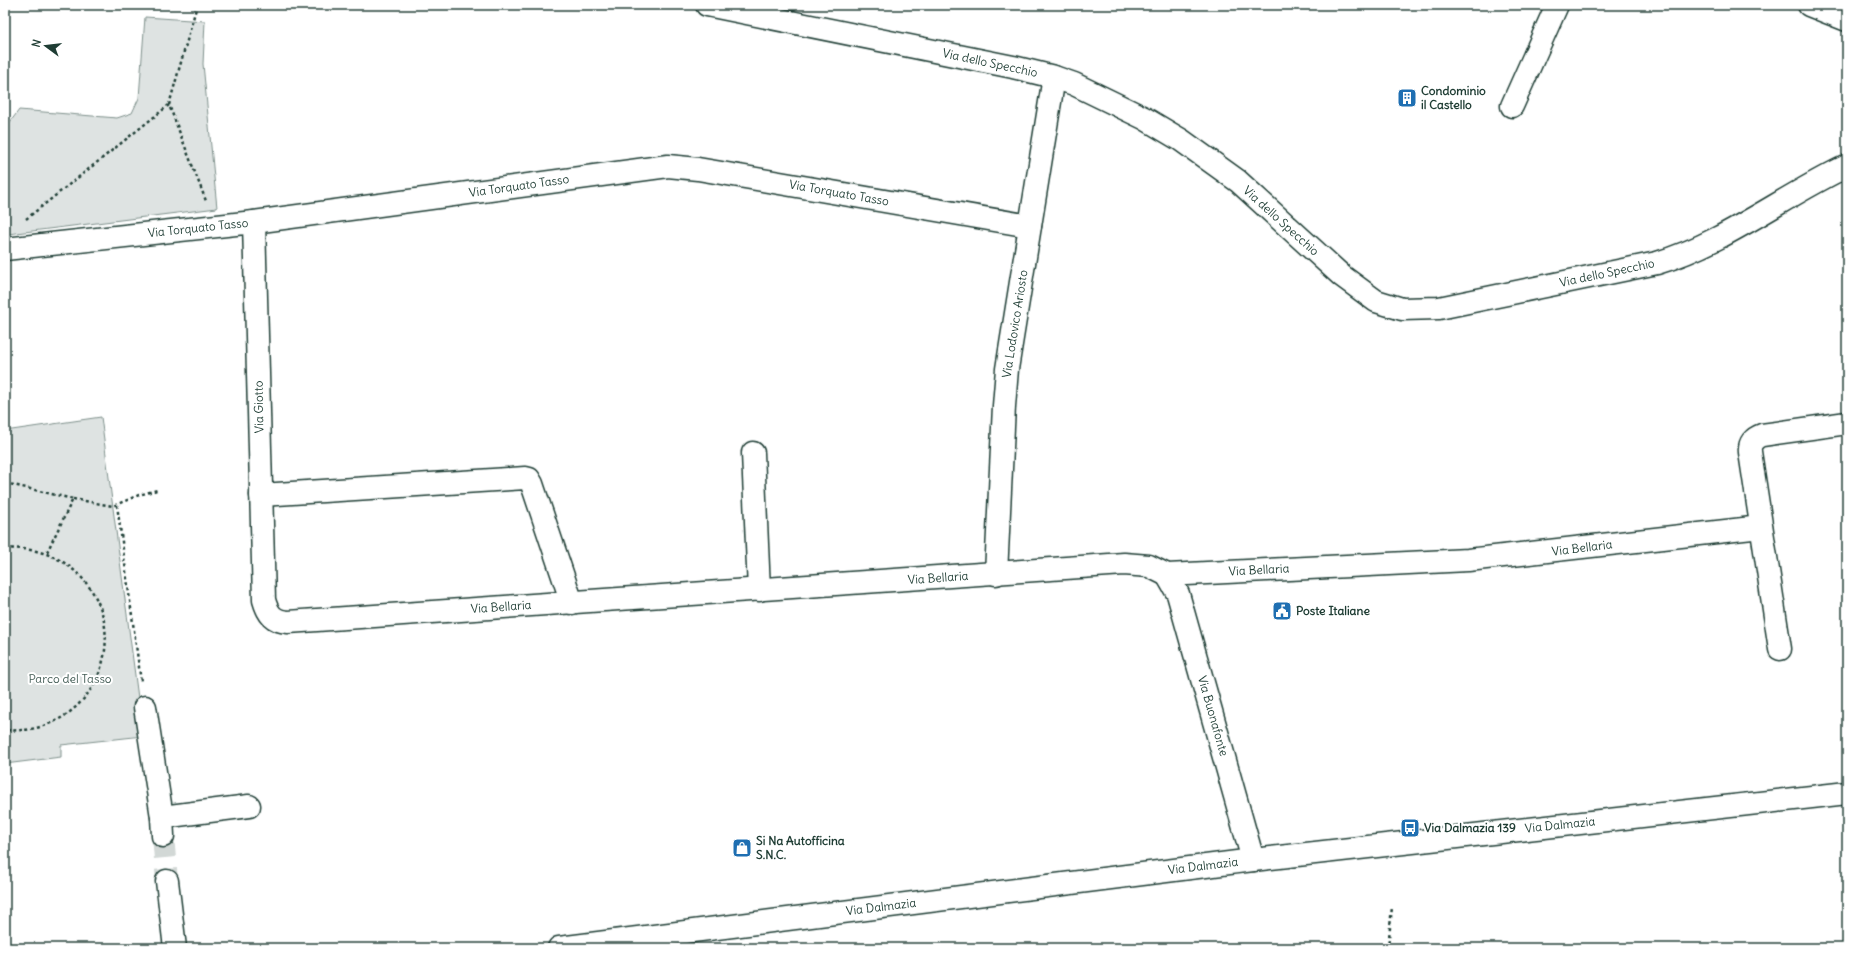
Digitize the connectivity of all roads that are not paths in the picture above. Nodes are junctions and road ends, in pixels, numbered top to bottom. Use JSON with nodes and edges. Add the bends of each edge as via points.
{"nodes":[{"id":1,"x":707,"y":5,"type":"edge"},
{"id":2,"x":1557,"y":5,"type":"edge"},
{"id":3,"x":1809,"y":5,"type":"edge"},
{"id":4,"x":1847,"y":20,"type":"edge"},
{"id":5,"x":1054,"y":77,"type":"junction"},
{"id":6,"x":1512,"y":106,"type":"dead end"},
{"id":7,"x":1847,"y":166,"type":"edge"},
{"id":8,"x":254,"y":222,"type":"junction"},
{"id":9,"x":1030,"y":226,"type":"junction"},
{"id":10,"x":5,"y":249,"type":"edge"},
{"id":11,"x":1847,"y":423,"type":"edge"},
{"id":12,"x":753,"y":453,"type":"dead end"},
{"id":13,"x":261,"y":495,"type":"junction"},
{"id":14,"x":1761,"y":527,"type":"junction"},
{"id":15,"x":996,"y":574,"type":"junction"},
{"id":16,"x":1168,"y":575,"type":"junction"},
{"id":17,"x":759,"y":590,"type":"junction"},
{"id":18,"x":263,"y":592,"type":"joint"},
{"id":19,"x":572,"y":603,"type":"junction"},
{"id":20,"x":1780,"y":649,"type":"dead end"},
{"id":21,"x":145,"y":707,"type":"road end"},
{"id":22,"x":1847,"y":793,"type":"edge"},
{"id":23,"x":249,"y":806,"type":"dead end"},
{"id":24,"x":1253,"y":860,"type":"junction"},
{"id":25,"x":167,"y":881,"type":"tunnel mouth"},
{"id":26,"x":175,"y":948,"type":"edge"},
{"id":27,"x":559,"y":948,"type":"edge"}],
"edges":[{"from":1,"to":5,"type":"street","name":"Via dello Specchio"},
{"from":2,"to":6,"type":"street"},
{"from":3,"to":4,"type":"street"},
{"from":5,"to":7,"type":"street","name":"Via dello Specchio","via":[[1099,95],[1181,140],[1238,181],[1352,285],[1376,301],[1402,309],[1439,308],[1678,257],[1711,242]]},
{"from":5,"to":9,"type":"street","name":"Via Lodovico Ariosto"},
{"from":8,"to":9,"type":"street","name":"Via Torquato Tasso","via":[[668,166],[698,168]]},
{"from":8,"to":10,"type":"street","name":"Via Torquato Tasso"},
{"from":8,"to":13,"type":"street","name":"Via Giotto"},
{"from":9,"to":15,"type":"street","name":"Via Lodovico Ariosto","via":[[1004,406]]},
{"from":11,"to":14,"type":"street","via":[[1755,438],[1750,448]]},
{"from":12,"to":17,"type":"street"},
{"from":13,"to":18,"type":"street","name":"Via Giotto"},
{"from":13,"to":19,"type":"street","via":[[529,479]]},
{"from":14,"to":16,"type":"street","name":"Via Bellaria","via":[[1468,560]]},
{"from":14,"to":20,"type":"street"},
{"from":15,"to":16,"type":"street","name":"Via Bellaria","via":[[1124,564],[1149,566]]},
{"from":15,"to":17,"type":"street","name":"Via Bellaria"},
{"from":16,"to":24,"type":"street","name":"Via Buonafonte","via":[[1178,594]]},
{"from":17,"to":19,"type":"street","name":"Via Bellaria"},
{"from":18,"to":19,"type":"street","name":"Via Bellaria","via":[[271,617],[288,622]]},
{"from":21,"to":23,"type":"street","via":[[162,826]]},
{"from":22,"to":24,"type":"street","name":"Via Dalmazia"},
{"from":24,"to":27,"type":"street","name":"Via Dalmazia"},
{"from":25,"to":26,"type":"street"}]}
